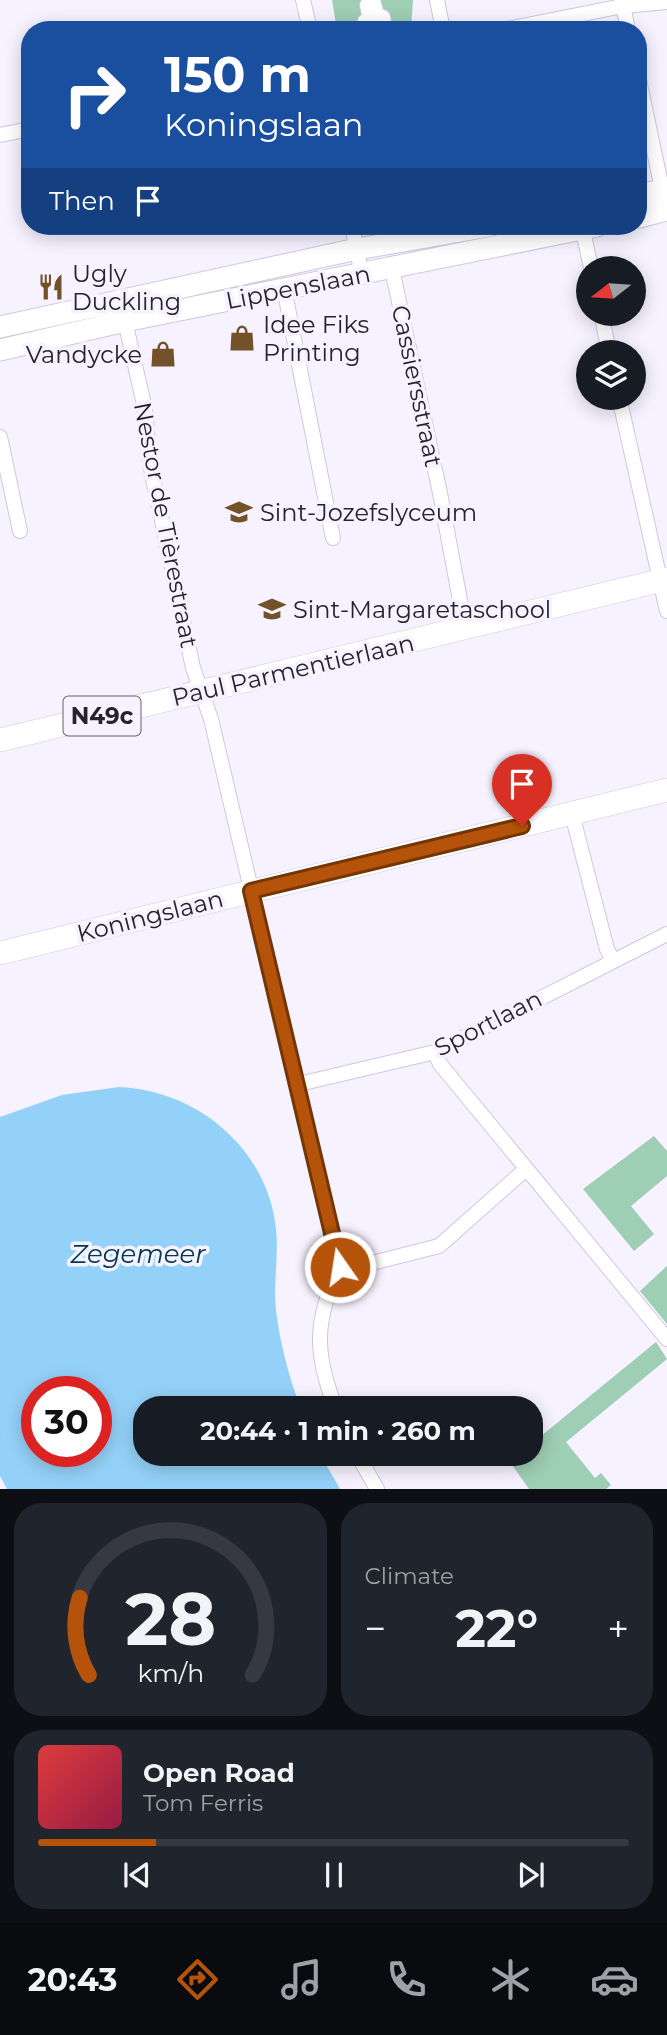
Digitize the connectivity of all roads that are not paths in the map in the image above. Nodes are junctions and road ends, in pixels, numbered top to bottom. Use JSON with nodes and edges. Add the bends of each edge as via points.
{"nodes":[{"id":1,"x":303,"y":0,"type":"edge"},
{"id":2,"x":370,"y":0,"type":"edge"},
{"id":3,"x":437,"y":0,"type":"edge"},
{"id":4,"x":667,"y":2,"type":"edge"},
{"id":5,"x":623,"y":3,"type":"edge"},
{"id":6,"x":308,"y":21,"type":"edge"},
{"id":7,"x":365,"y":21,"type":"edge"},
{"id":8,"x":376,"y":21,"type":"edge"},
{"id":9,"x":441,"y":21,"type":"edge"},
{"id":10,"x":542,"y":21,"type":"edge"},
{"id":11,"x":626,"y":21,"type":"edge"},
{"id":12,"x":647,"y":116,"type":"edge"},
{"id":13,"x":21,"y":131,"type":"edge"},
{"id":14,"x":0,"y":135,"type":"edge"},
{"id":15,"x":647,"y":196,"type":"edge"},
{"id":16,"x":666,"y":200,"type":"edge"},
{"id":17,"x":647,"y":211,"type":"edge"},
{"id":18,"x":354,"y":235,"type":"edge"},
{"id":19,"x":436,"y":235,"type":"edge"},
{"id":20,"x":488,"y":235,"type":"edge"},
{"id":21,"x":550,"y":235,"type":"edge"},
{"id":22,"x":588,"y":235,"type":"edge"},
{"id":23,"x":491,"y":248,"type":"junction"},
{"id":24,"x":357,"y":249,"type":"junction"},
{"id":25,"x":590,"y":256,"type":"edge"},
{"id":26,"x":392,"y":269,"type":"junction"},
{"id":27,"x":362,"y":275,"type":"junction"},
{"id":28,"x":284,"y":288,"type":"junction"},
{"id":29,"x":125,"y":321,"type":"junction"},
{"id":30,"x":0,"y":327,"type":"edge"},
{"id":31,"x":0,"y":351,"type":"edge"},
{"id":32,"x":622,"y":410,"type":"edge"},
{"id":33,"x":0,"y":437,"type":"edge"},
{"id":34,"x":20,"y":531,"type":"dead end"},
{"id":35,"x":333,"y":538,"type":"dead end"},
{"id":36,"x":663,"y":580,"type":"edge"},
{"id":37,"x":667,"y":611,"type":"edge"},
{"id":38,"x":465,"y":627,"type":"junction"},
{"id":39,"x":204,"y":691,"type":"junction"},
{"id":40,"x":0,"y":740,"type":"edge"},
{"id":41,"x":667,"y":790,"type":"edge"},
{"id":42,"x":572,"y":814,"type":"junction"},
{"id":43,"x":251,"y":891,"type":"junction"},
{"id":44,"x":667,"y":934,"type":"edge"},
{"id":45,"x":0,"y":953,"type":"edge"},
{"id":46,"x":612,"y":959,"type":"junction"},
{"id":47,"x":435,"y":1052,"type":"junction"},
{"id":48,"x":299,"y":1084,"type":"junction"},
{"id":49,"x":526,"y":1169,"type":"junction"},
{"id":50,"x":340,"y":1267,"type":"junction"},
{"id":51,"x":667,"y":1339,"type":"edge"},
{"id":52,"x":332,"y":1396,"type":"edge"},
{"id":53,"x":364,"y":1466,"type":"edge"},
{"id":54,"x":377,"y":1489,"type":"edge"}],
"edges":[{"from":1,"to":6,"type":"street"},
{"from":2,"to":7,"type":"street","via":[[370,20]]},
{"from":2,"to":8,"type":"street"},
{"from":3,"to":9,"type":"street"},
{"from":4,"to":5,"type":"street"},
{"from":5,"to":10,"type":"street"},
{"from":5,"to":11,"type":"street"},
{"from":12,"to":16,"type":"street"},
{"from":13,"to":14,"type":"street"},
{"from":15,"to":16,"type":"main road"},
{"from":16,"to":17,"type":"main road"},
{"from":18,"to":24,"type":"street"},
{"from":19,"to":24,"type":"main road","name":"Lippenslaan"},
{"from":20,"to":23,"type":"street"},
{"from":21,"to":23,"type":"main road","name":"Lippenslaan"},
{"from":22,"to":25,"type":"street"},
{"from":23,"to":26,"type":"main road","name":"Lippenslaan"},
{"from":24,"to":27,"type":"street"},
{"from":24,"to":30,"type":"main road","name":"Lippenslaan"},
{"from":26,"to":27,"type":"main road","name":"Lippenslaan"},
{"from":26,"to":38,"type":"street","name":"Cassiersstraat"},
{"from":27,"to":28,"type":"main road","name":"Lippenslaan"},
{"from":28,"to":29,"type":"main road","name":"Lippenslaan"},
{"from":28,"to":35,"type":"street"},
{"from":29,"to":31,"type":"main road","name":"Lippenslaan"},
{"from":29,"to":39,"type":"street","name":"Nestor de Tièrestraat","via":[[193,668]]},
{"from":32,"to":36,"type":"street"},
{"from":33,"to":34,"type":"street"},
{"from":36,"to":37,"type":"street"},
{"from":36,"to":38,"type":"main road","name":"Paul Parmentierlaan","number":"N49c"},
{"from":38,"to":39,"type":"main road","name":"Paul Parmentierlaan","number":"N49c"},
{"from":39,"to":40,"type":"main road","name":"Paul Parmentierlaan","number":"N49c"},
{"from":39,"to":43,"type":"street","name":"Nestor de Tièrestraat"},
{"from":41,"to":42,"type":"main road","name":"Koningslaan"},
{"from":42,"to":43,"type":"main road","name":"Koningslaan"},
{"from":42,"to":46,"type":"street"},
{"from":43,"to":45,"type":"main road","name":"Koningslaan"},
{"from":43,"to":48,"type":"street","name":"Nestor de Tièrestraat"},
{"from":44,"to":46,"type":"street","name":"Sportlaan"},
{"from":46,"to":47,"type":"street","name":"Sportlaan"},
{"from":47,"to":48,"type":"street","name":"Sportlaan"},
{"from":47,"to":49,"type":"street"},
{"from":48,"to":50,"type":"street","name":"Nestor de Tièrestraat"},
{"from":49,"to":50,"type":"street","via":[[439,1245]]},
{"from":49,"to":51,"type":"street"},
{"from":50,"to":52,"type":"street","via":[[326,1295],[319,1331]]},
{"from":53,"to":54,"type":"street"}]}
